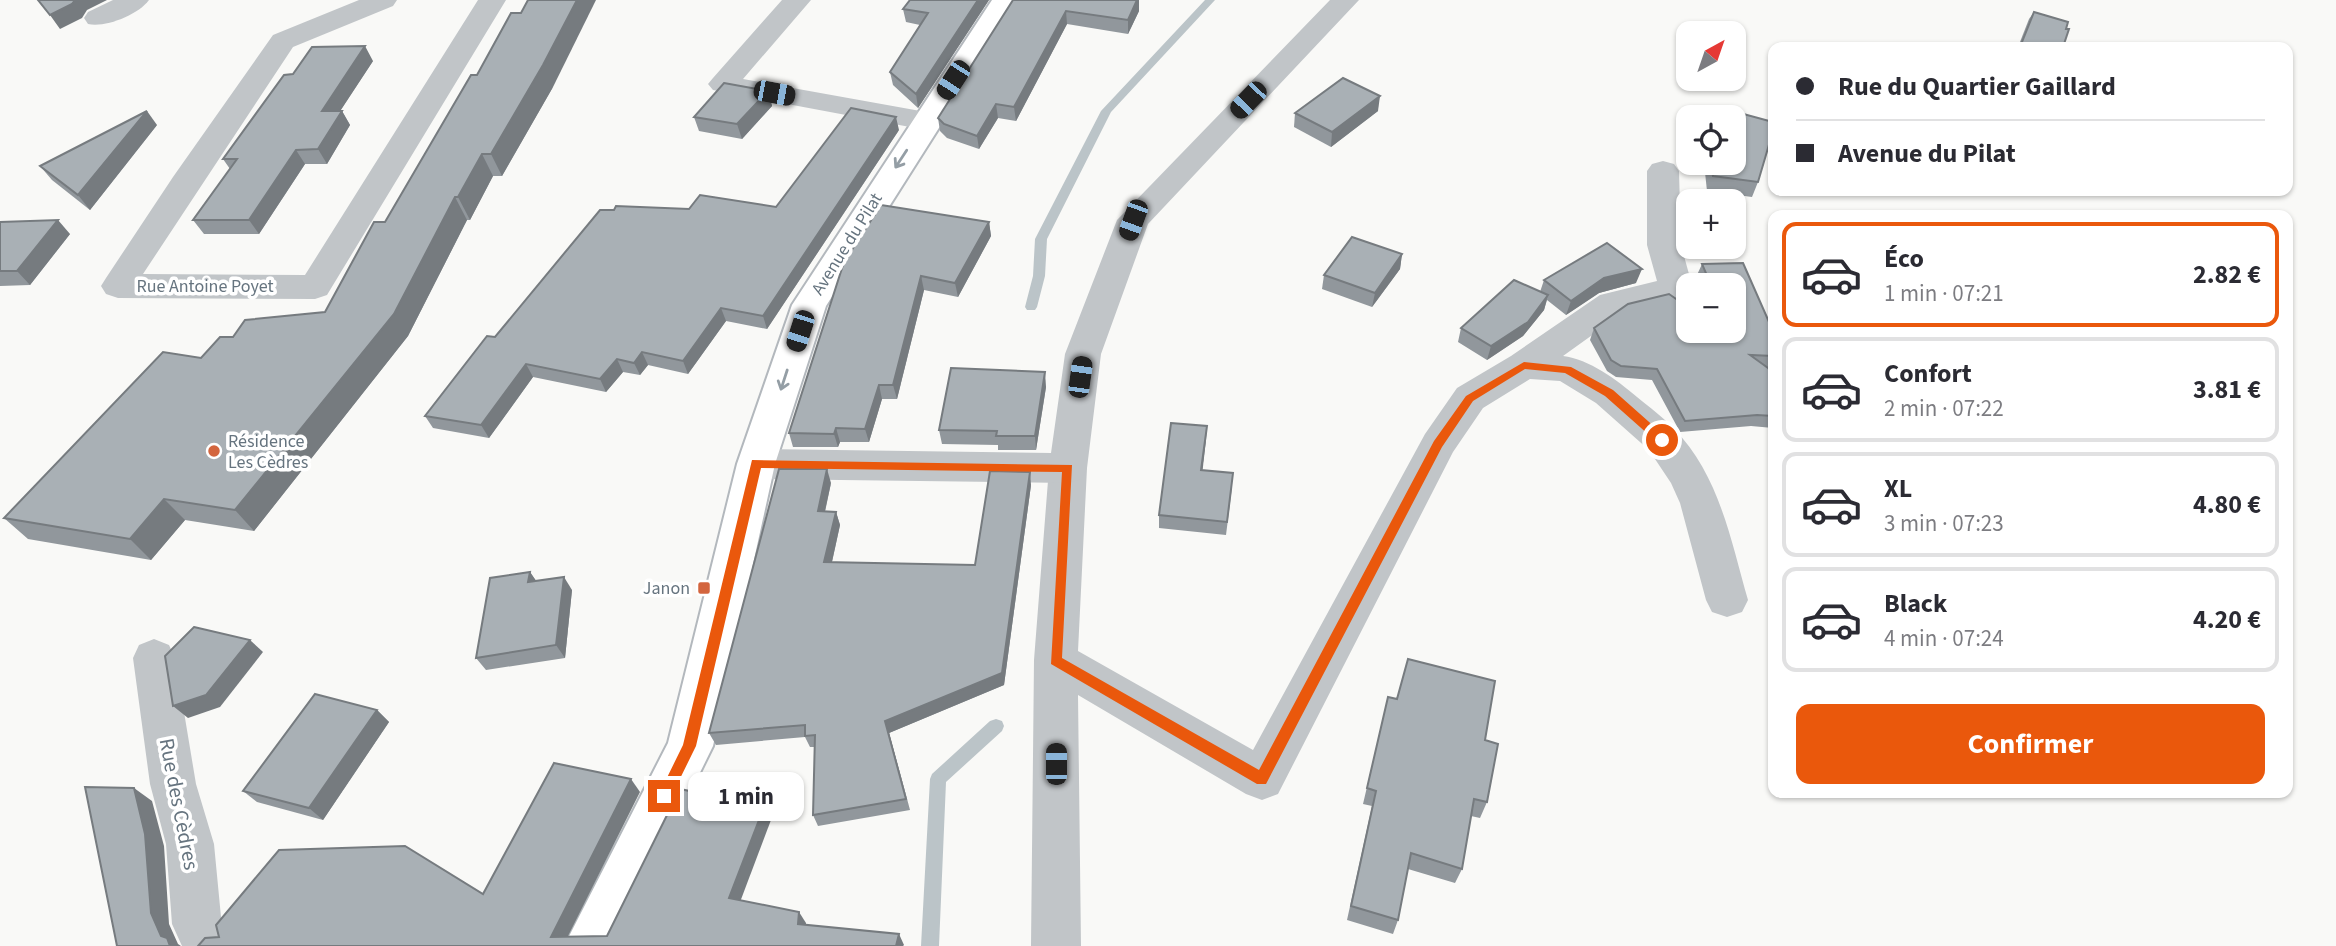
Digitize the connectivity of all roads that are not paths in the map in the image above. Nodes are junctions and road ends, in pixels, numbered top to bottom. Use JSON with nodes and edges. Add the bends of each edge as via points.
{"nodes":[{"id":1,"x":135,"y":0,"type":"edge"},
{"id":2,"x":383,"y":0,"type":"edge"},
{"id":3,"x":492,"y":0,"type":"edge"},
{"id":4,"x":797,"y":0,"type":"edge"},
{"id":5,"x":1006,"y":0,"type":"edge"},
{"id":6,"x":1345,"y":0,"type":"edge"},
{"id":7,"x":97,"y":18,"type":"dead end"},
{"id":8,"x":926,"y":121,"type":"junction"},
{"id":9,"x":1663,"y":171,"type":"dead end"},
{"id":10,"x":1524,"y":365,"type":"junction"},
{"id":11,"x":756,"y":464,"type":"junction"},
{"id":12,"x":1068,"y":468,"type":"junction"},
{"id":13,"x":1727,"y":600,"type":"dead end"},
{"id":14,"x":154,"y":659,"type":"dead end"},
{"id":15,"x":1056,"y":660,"type":"junction"},
{"id":16,"x":210,"y":946,"type":"edge"},
{"id":17,"x":589,"y":946,"type":"edge"},
{"id":18,"x":1056,"y":946,"type":"edge"}],
"edges":[{"from":1,"to":7,"type":"street"},
{"from":2,"to":3,"type":"street","name":"Rue Antoine Poyet","via":[[283,41],[118,286],[315,287]]},
{"from":4,"to":8,"type":"street","via":[[723,83]]},
{"from":5,"to":8,"type":"main road","name":"Avenue du Pilat"},
{"from":6,"to":12,"type":"street","via":[[1133,220],[1083,354]]},
{"from":8,"to":11,"type":"main road","name":"Avenue du Pilat","one_way":true,"via":[[809,305]]},
{"from":9,"to":10,"type":"street","via":[[1664,245],[1676,289],[1612,303]]},
{"from":10,"to":13,"type":"street","via":[[1567,369],[1609,393],[1662,440],[1700,503]]},
{"from":10,"to":15,"type":"street","via":[[1470,398],[1438,444],[1262,779]]},
{"from":11,"to":12,"type":"street"},
{"from":11,"to":17,"type":"main road","name":"Avenue du Pilat","via":[[690,746]]},
{"from":12,"to":15,"type":"street"},
{"from":14,"to":16,"type":"street","name":"Rue des Cèdres","via":[[173,784],[190,844],[197,924]]},
{"from":15,"to":18,"type":"street"}]}
